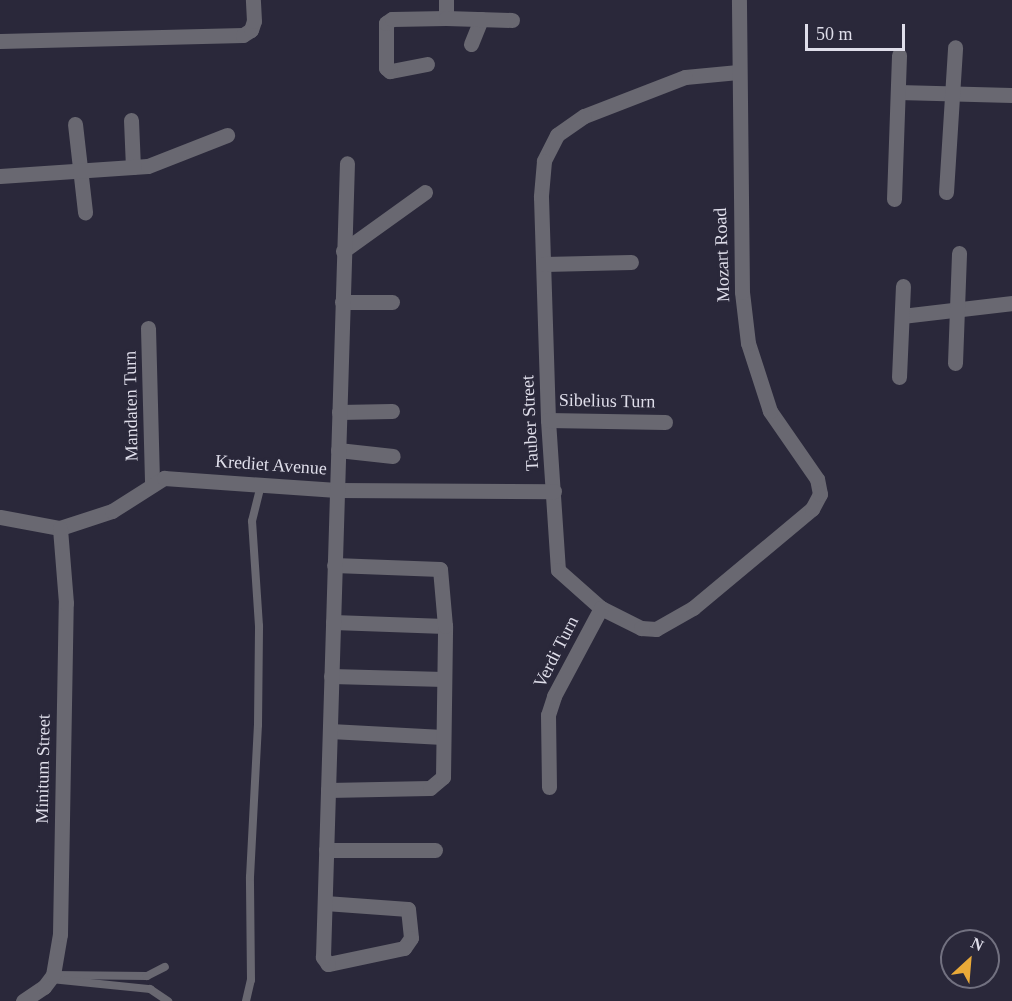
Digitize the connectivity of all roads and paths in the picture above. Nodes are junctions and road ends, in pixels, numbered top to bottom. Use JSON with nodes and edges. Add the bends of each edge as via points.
{"nodes":[{"id":1,"x":253,"y":0,"type":"edge"},
{"id":2,"x":446,"y":0,"type":"edge"},
{"id":3,"x":739,"y":0,"type":"edge"},
{"id":4,"x":446,"y":18,"type":"junction"},
{"id":5,"x":481,"y":19,"type":"junction"},
{"id":6,"x":512,"y":20,"type":"dead end"},
{"id":7,"x":0,"y":41,"type":"edge"},
{"id":8,"x":471,"y":44,"type":"dead end"},
{"id":9,"x":955,"y":47,"type":"dead end"},
{"id":10,"x":899,"y":55,"type":"dead end"},
{"id":11,"x":427,"y":64,"type":"dead end"},
{"id":12,"x":738,"y":72,"type":"junction"},
{"id":13,"x":898,"y":92,"type":"junction"},
{"id":14,"x":951,"y":92,"type":"junction"},
{"id":15,"x":1012,"y":95,"type":"edge"},
{"id":16,"x":131,"y":120,"type":"dead end"},
{"id":17,"x":75,"y":124,"type":"dead end"},
{"id":18,"x":227,"y":135,"type":"dead end"},
{"id":19,"x":347,"y":163,"type":"dead end"},
{"id":20,"x":133,"y":167,"type":"junction"},
{"id":21,"x":81,"y":172,"type":"junction"},
{"id":22,"x":0,"y":176,"type":"edge"},
{"id":23,"x":425,"y":192,"type":"dead end"},
{"id":24,"x":946,"y":192,"type":"dead end"},
{"id":25,"x":894,"y":200,"type":"dead end"},
{"id":26,"x":85,"y":212,"type":"dead end"},
{"id":27,"x":343,"y":251,"type":"junction"},
{"id":28,"x":959,"y":254,"type":"dead end"},
{"id":29,"x":631,"y":262,"type":"dead end"},
{"id":30,"x":544,"y":264,"type":"junction"},
{"id":31,"x":903,"y":286,"type":"dead end"},
{"id":32,"x":342,"y":302,"type":"junction"},
{"id":33,"x":392,"y":302,"type":"dead end"},
{"id":34,"x":1012,"y":303,"type":"edge"},
{"id":35,"x":959,"y":310,"type":"junction"},
{"id":36,"x":902,"y":316,"type":"junction"},
{"id":37,"x":148,"y":328,"type":"dead end"},
{"id":38,"x":955,"y":363,"type":"dead end"},
{"id":39,"x":899,"y":378,"type":"dead end"},
{"id":40,"x":392,"y":411,"type":"dead end"},
{"id":41,"x":339,"y":412,"type":"junction"},
{"id":42,"x":548,"y":420,"type":"junction"},
{"id":43,"x":665,"y":422,"type":"dead end"},
{"id":44,"x":338,"y":450,"type":"junction"},
{"id":45,"x":393,"y":456,"type":"dead end"},
{"id":46,"x":261,"y":484,"type":"junction"},
{"id":47,"x":152,"y":485,"type":"junction"},
{"id":48,"x":820,"y":489,"type":"joint"},
{"id":49,"x":337,"y":490,"type":"junction"},
{"id":50,"x":554,"y":491,"type":"junction"},
{"id":51,"x":0,"y":517,"type":"edge"},
{"id":52,"x":60,"y":528,"type":"junction"},
{"id":53,"x":334,"y":565,"type":"junction"},
{"id":54,"x":602,"y":608,"type":"junction"},
{"id":55,"x":333,"y":622,"type":"junction"},
{"id":56,"x":445,"y":626,"type":"junction"},
{"id":57,"x":331,"y":676,"type":"junction"},
{"id":58,"x":444,"y":679,"type":"junction"},
{"id":59,"x":330,"y":731,"type":"junction"},
{"id":60,"x":443,"y":737,"type":"junction"},
{"id":61,"x":549,"y":788,"type":"dead end"},
{"id":62,"x":328,"y":790,"type":"junction"},
{"id":63,"x":326,"y":850,"type":"junction"},
{"id":64,"x":435,"y":850,"type":"dead end"},
{"id":65,"x":325,"y":903,"type":"junction"},
{"id":66,"x":165,"y":967,"type":"dead end"},
{"id":67,"x":52,"y":977,"type":"junction"},
{"id":68,"x":26,"y":1000,"type":"edge"},
{"id":69,"x":168,"y":1001,"type":"edge"},
{"id":70,"x":246,"y":1001,"type":"edge"}],
"edges":[{"from":1,"to":7,"type":"street","via":[[254,21],[251,30],[243,35]]},
{"from":2,"to":4,"type":"street"},
{"from":3,"to":12,"type":"street","name":"Mozart Road"},
{"from":4,"to":5,"type":"street"},
{"from":4,"to":11,"type":"street","via":[[392,19],[383,30],[386,68],[390,71]]},
{"from":5,"to":6,"type":"street"},
{"from":5,"to":8,"type":"street"},
{"from":9,"to":14,"type":"street"},
{"from":10,"to":13,"type":"street"},
{"from":12,"to":30,"type":"street","name":"Tauber Street","via":[[685,77],[584,116],[557,135],[544,161]]},
{"from":12,"to":48,"type":"street","name":"Mozart Road","via":[[742,292],[748,343],[770,411]]},
{"from":13,"to":14,"type":"street"},
{"from":13,"to":25,"type":"street"},
{"from":14,"to":15,"type":"street"},
{"from":14,"to":24,"type":"street"},
{"from":16,"to":20,"type":"street"},
{"from":17,"to":21,"type":"street"},
{"from":18,"to":20,"type":"street","via":[[163,162]]},
{"from":19,"to":27,"type":"street"},
{"from":20,"to":21,"type":"street"},
{"from":21,"to":22,"type":"street"},
{"from":21,"to":26,"type":"street"},
{"from":23,"to":27,"type":"street"},
{"from":27,"to":32,"type":"street"},
{"from":28,"to":35,"type":"street"},
{"from":29,"to":30,"type":"street"},
{"from":30,"to":42,"type":"street","name":"Tauber Street"},
{"from":31,"to":36,"type":"street"},
{"from":32,"to":33,"type":"street"},
{"from":32,"to":41,"type":"street"},
{"from":34,"to":35,"type":"street"},
{"from":35,"to":36,"type":"street"},
{"from":35,"to":38,"type":"street"},
{"from":36,"to":39,"type":"street"},
{"from":37,"to":47,"type":"street","name":"Mandaten Turn"},
{"from":40,"to":41,"type":"street"},
{"from":41,"to":44,"type":"street"},
{"from":42,"to":43,"type":"street","name":"Sibelius Turn"},
{"from":42,"to":50,"type":"street","name":"Tauber Street"},
{"from":44,"to":45,"type":"street"},
{"from":44,"to":49,"type":"street"},
{"from":46,"to":47,"type":"street","name":"Krediet Avenue","via":[[164,478]]},
{"from":46,"to":49,"type":"street","name":"Krediet Avenue"},
{"from":46,"to":70,"type":"lane","via":[[252,515],[258,681],[250,877],[251,969]]},
{"from":47,"to":52,"type":"street","name":"Krediet Avenue","via":[[112,511]]},
{"from":48,"to":54,"type":"street","name":"Tauber Street","via":[[812,508],[676,621],[656,629],[641,628]]},
{"from":49,"to":50,"type":"street","name":"Krediet Avenue"},
{"from":49,"to":53,"type":"street"},
{"from":50,"to":54,"type":"street","name":"Tauber Street","via":[[558,570]]},
{"from":51,"to":52,"type":"street","name":"Krediet Avenue"},
{"from":52,"to":67,"type":"street","name":"Minitum Street","via":[[66,603],[60,934]]},
{"from":53,"to":55,"type":"street"},
{"from":53,"to":56,"type":"street","via":[[440,569]]},
{"from":54,"to":61,"type":"street","name":"Verdi Turn","via":[[554,696],[548,715]]},
{"from":55,"to":56,"type":"street"},
{"from":55,"to":57,"type":"street"},
{"from":56,"to":58,"type":"street"},
{"from":57,"to":58,"type":"street"},
{"from":57,"to":59,"type":"street"},
{"from":58,"to":60,"type":"street"},
{"from":59,"to":60,"type":"street"},
{"from":59,"to":62,"type":"street"},
{"from":60,"to":62,"type":"street","via":[[443,777],[430,788]]},
{"from":62,"to":63,"type":"street"},
{"from":63,"to":64,"type":"street"},
{"from":63,"to":65,"type":"street"},
{"from":65,"to":65,"type":"street","via":[[323,957],[328,964],[404,948],[411,938],[408,909]]},
{"from":66,"to":67,"type":"lane","via":[[147,976]]},
{"from":67,"to":68,"type":"street"},
{"from":67,"to":69,"type":"lane","via":[[150,989]]}]}
